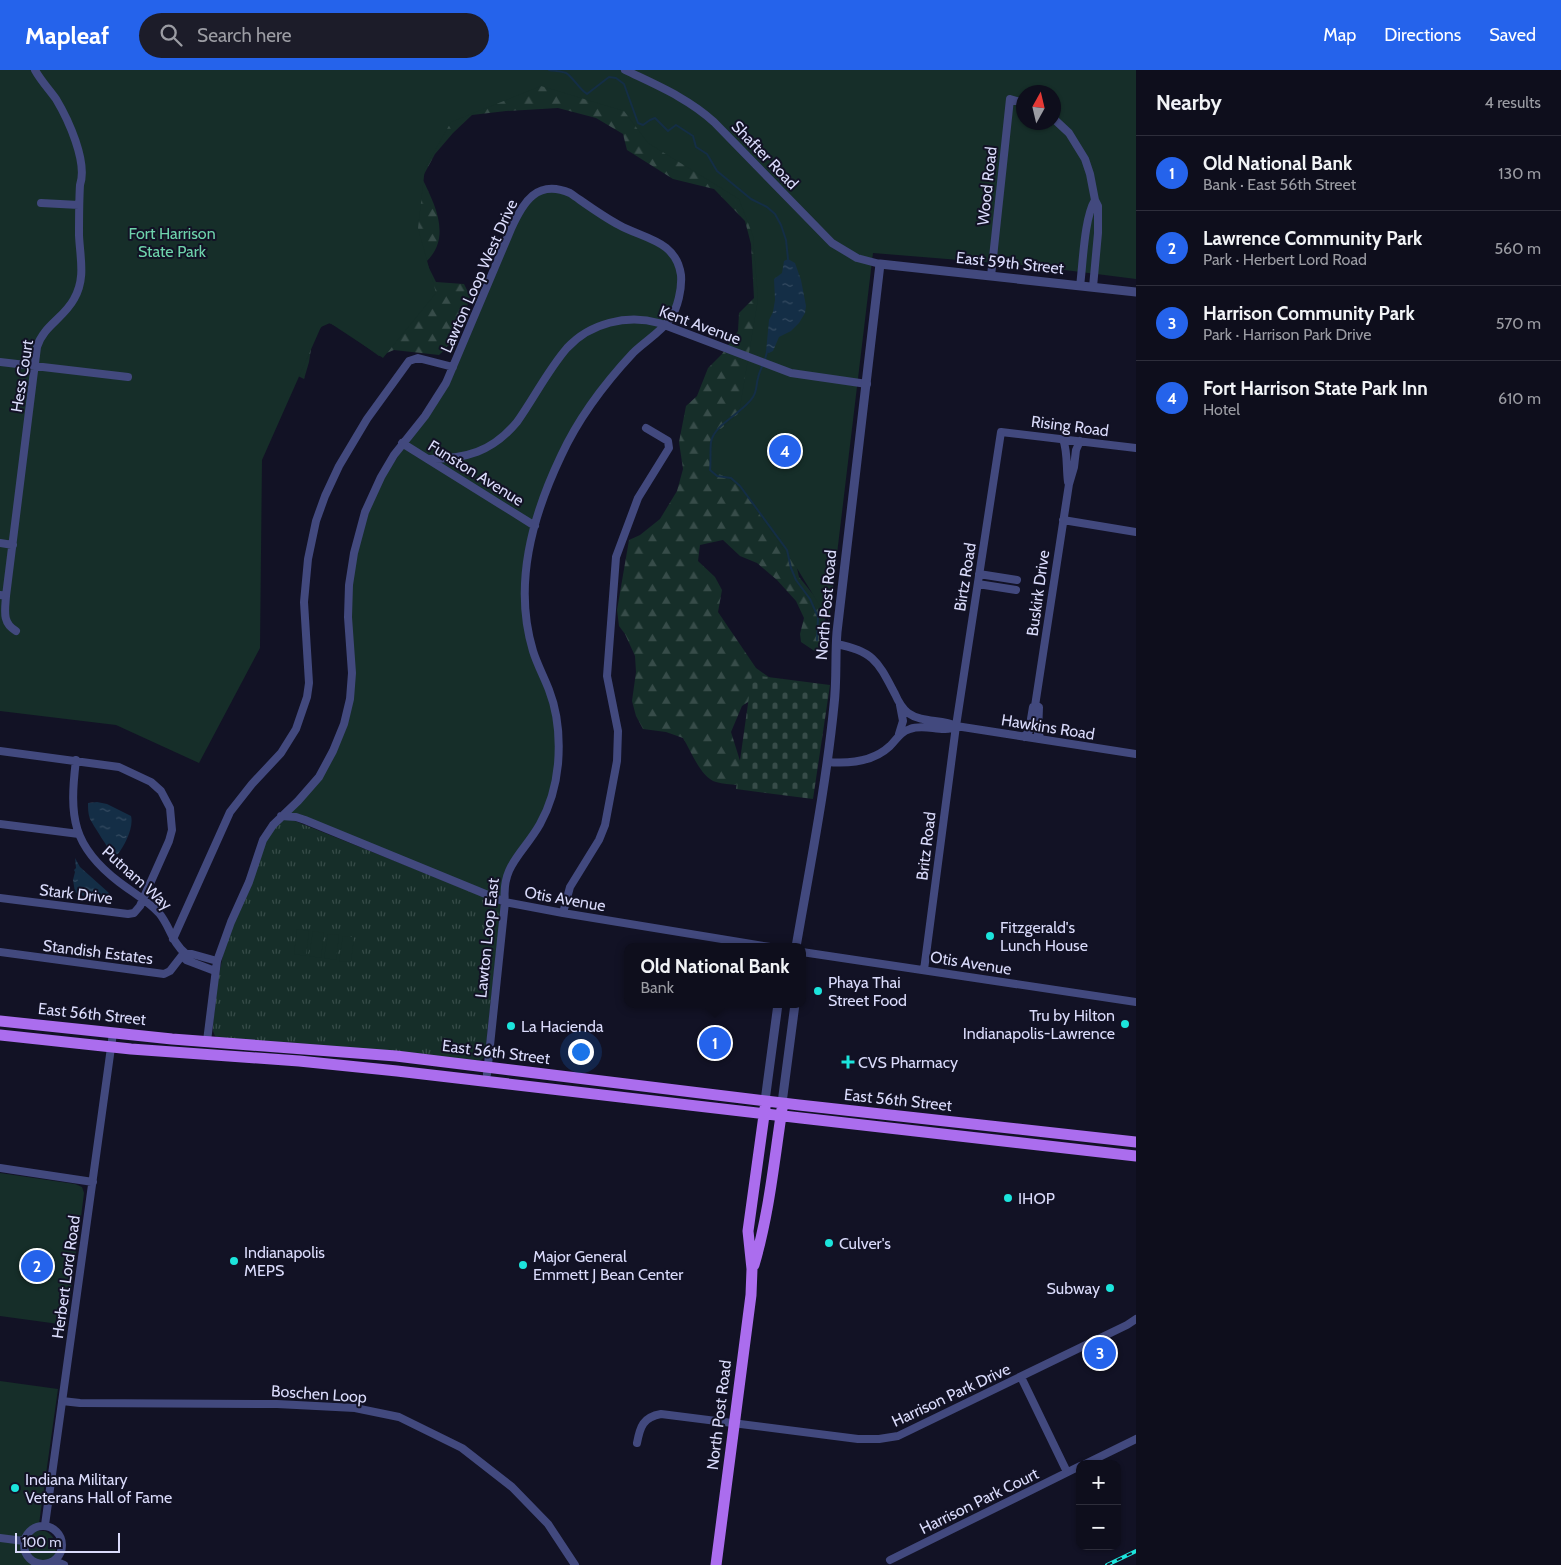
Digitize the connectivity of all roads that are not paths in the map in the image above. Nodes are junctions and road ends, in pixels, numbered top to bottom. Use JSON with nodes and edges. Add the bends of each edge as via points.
{"nodes":[{"id":1,"x":35,"y":70,"type":"edge"},
{"id":2,"x":625,"y":70,"type":"edge"},
{"id":3,"x":1016,"y":101,"type":"edge"},
{"id":4,"x":1061,"y":125,"type":"edge"},
{"id":5,"x":1095,"y":200,"type":"junction"},
{"id":6,"x":41,"y":203,"type":"dead end"},
{"id":7,"x":79,"y":204,"type":"junction"},
{"id":8,"x":880,"y":264,"type":"junction"},
{"id":9,"x":991,"y":276,"type":"junction"},
{"id":10,"x":1080,"y":286,"type":"junction"},
{"id":11,"x":1093,"y":287,"type":"junction"},
{"id":12,"x":1136,"y":292,"type":"edge"},
{"id":13,"x":664,"y":325,"type":"junction"},
{"id":14,"x":0,"y":362,"type":"edge"},
{"id":15,"x":35,"y":366,"type":"junction"},
{"id":16,"x":452,"y":368,"type":"junction"},
{"id":17,"x":128,"y":377,"type":"dead end"},
{"id":18,"x":867,"y":384,"type":"junction"},
{"id":19,"x":646,"y":428,"type":"dead end"},
{"id":20,"x":1001,"y":432,"type":"joint"},
{"id":21,"x":1063,"y":439,"type":"junction"},
{"id":22,"x":1080,"y":442,"type":"junction"},
{"id":23,"x":402,"y":444,"type":"junction"},
{"id":24,"x":1136,"y":448,"type":"edge"},
{"id":25,"x":428,"y":459,"type":"junction"},
{"id":26,"x":1069,"y":484,"type":"junction"},
{"id":27,"x":1063,"y":520,"type":"junction"},
{"id":28,"x":535,"y":526,"type":"junction"},
{"id":29,"x":1136,"y":532,"type":"edge"},
{"id":30,"x":0,"y":543,"type":"edge"},
{"id":31,"x":13,"y":545,"type":"junction"},
{"id":32,"x":979,"y":574,"type":"junction"},
{"id":33,"x":1018,"y":580,"type":"dead end"},
{"id":34,"x":978,"y":584,"type":"junction"},
{"id":35,"x":1016,"y":590,"type":"dead end"},
{"id":36,"x":3,"y":595,"type":"edge"},
{"id":37,"x":16,"y":631,"type":"dead end"},
{"id":38,"x":836,"y":644,"type":"junction"},
{"id":39,"x":900,"y":703,"type":"junction"},
{"id":40,"x":1036,"y":706,"type":"junction"},
{"id":41,"x":956,"y":726,"type":"junction"},
{"id":42,"x":899,"y":734,"type":"junction"},
{"id":43,"x":1024,"y":737,"type":"junction"},
{"id":44,"x":1041,"y":739,"type":"junction"},
{"id":45,"x":0,"y":751,"type":"edge"},
{"id":46,"x":1136,"y":754,"type":"edge"},
{"id":47,"x":76,"y":760,"type":"junction"},
{"id":48,"x":827,"y":762,"type":"junction"},
{"id":49,"x":281,"y":816,"type":"junction"},
{"id":50,"x":0,"y":824,"type":"edge"},
{"id":51,"x":79,"y":834,"type":"junction"},
{"id":52,"x":0,"y":898,"type":"edge"},
{"id":53,"x":143,"y":900,"type":"junction"},
{"id":54,"x":505,"y":902,"type":"junction"},
{"id":55,"x":563,"y":913,"type":"junction"},
{"id":56,"x":172,"y":939,"type":"junction"},
{"id":57,"x":746,"y":943,"type":"edge"},
{"id":58,"x":797,"y":943,"type":"edge"},
{"id":59,"x":0,"y":952,"type":"edge"},
{"id":60,"x":185,"y":953,"type":"junction"},
{"id":61,"x":806,"y":953,"type":"edge"},
{"id":62,"x":217,"y":962,"type":"junction"},
{"id":63,"x":924,"y":970,"type":"junction"},
{"id":64,"x":215,"y":971,"type":"junction"},
{"id":65,"x":1136,"y":1002,"type":"edge"},
{"id":66,"x":777,"y":1008,"type":"edge"},
{"id":67,"x":794,"y":1008,"type":"edge"},
{"id":68,"x":0,"y":1021,"type":"edge"},
{"id":69,"x":114,"y":1033,"type":"junction"},
{"id":70,"x":0,"y":1034,"type":"edge"},
{"id":71,"x":207,"y":1041,"type":"junction"},
{"id":72,"x":112,"y":1047,"type":"junction"},
{"id":73,"x":487,"y":1070,"type":"junction"},
{"id":74,"x":765,"y":1101,"type":"junction"},
{"id":75,"x":782,"y":1103,"type":"junction"},
{"id":76,"x":764,"y":1114,"type":"junction"},
{"id":77,"x":780,"y":1116,"type":"junction"},
{"id":78,"x":947,"y":1122,"type":"junction"},
{"id":79,"x":907,"y":1130,"type":"junction"},
{"id":80,"x":1029,"y":1130,"type":"junction"},
{"id":81,"x":974,"y":1138,"type":"junction"},
{"id":82,"x":1136,"y":1142,"type":"edge"},
{"id":83,"x":1136,"y":1156,"type":"edge"},
{"id":84,"x":0,"y":1168,"type":"edge"},
{"id":85,"x":93,"y":1182,"type":"junction"},
{"id":86,"x":752,"y":1269,"type":"junction"},
{"id":87,"x":1136,"y":1319,"type":"edge"},
{"id":88,"x":1021,"y":1377,"type":"junction"},
{"id":89,"x":62,"y":1401,"type":"junction"},
{"id":90,"x":735,"y":1424,"type":"junction"},
{"id":91,"x":1136,"y":1439,"type":"edge"},
{"id":92,"x":637,"y":1443,"type":"dead end"},
{"id":93,"x":1093,"y":1460,"type":"edge"},
{"id":94,"x":1076,"y":1468,"type":"edge"},
{"id":95,"x":1067,"y":1472,"type":"junction"},
{"id":96,"x":45,"y":1525,"type":"junction"},
{"id":97,"x":0,"y":1538,"type":"edge"},
{"id":98,"x":24,"y":1541,"type":"junction"},
{"id":99,"x":890,"y":1560,"type":"dead end"},
{"id":100,"x":55,"y":1561,"type":"junction"},
{"id":101,"x":64,"y":1565,"type":"edge"},
{"id":102,"x":575,"y":1565,"type":"edge"},
{"id":103,"x":716,"y":1565,"type":"edge"}],
"edges":[{"from":1,"to":7,"type":"street","name":"Hess Court","via":[[62,109],[74,138],[82,179]]},
{"from":2,"to":8,"type":"street","name":"Shafter Road","via":[[697,107],[832,243],[857,258]]},
{"from":3,"to":9,"type":"street","name":"Wood Road","via":[[1010,99]]},
{"from":4,"to":5,"type":"street","via":[[1078,146],[1090,174]]},
{"from":5,"to":10,"type":"street","via":[[1087,230]]},
{"from":5,"to":11,"type":"street","via":[[1098,233]]},
{"from":6,"to":7,"type":"street"},
{"from":7,"to":15,"type":"street","name":"Hess Court","via":[[83,264],[80,287],[69,308],[42,335]]},
{"from":8,"to":9,"type":"street","name":"East 59th Street"},
{"from":8,"to":18,"type":"street","name":"North Post Road"},
{"from":9,"to":10,"type":"street","name":"East 59th Street"},
{"from":10,"to":11,"type":"street","name":"East 59th Street"},
{"from":11,"to":12,"type":"street","name":"East 59th Street"},
{"from":13,"to":16,"type":"street","name":"Lawton Loop West Drive","via":[[673,314],[681,286],[679,267],[669,250],[655,240],[608,219],[570,193],[546,189],[531,196],[518,215]]},
{"from":13,"to":18,"type":"street","name":"Kent Avenue","via":[[784,371]]},
{"from":13,"to":25,"type":"street","name":"Kent Avenue","via":[[632,319],[610,322],[591,330],[568,347],[504,436],[491,446],[467,456]]},
{"from":13,"to":28,"type":"street","name":"Lawton Loop East","via":[[618,370],[574,432],[549,482]]},
{"from":14,"to":15,"type":"street"},
{"from":15,"to":17,"type":"street"},
{"from":15,"to":31,"type":"street","name":"Hess Court"},
{"from":16,"to":23,"type":"street","name":"Lawton Loop West Drive","via":[[436,400]]},
{"from":16,"to":56,"type":"street","name":"Lawton Loop West Drive","via":[[418,358],[409,361],[367,419],[335,473],[316,521],[307,568],[303,611],[309,677],[307,698],[287,746],[230,812]]},
{"from":18,"to":38,"type":"street","name":"North Post Road"},
{"from":19,"to":55,"type":"street","via":[[668,441],[669,448],[638,498],[616,557],[607,676],[619,744],[609,812],[600,837],[570,887]]},
{"from":20,"to":21,"type":"street","name":"Rising Road"},
{"from":20,"to":32,"type":"street","name":"Birtz Road"},
{"from":21,"to":22,"type":"street","name":"Rising Road"},
{"from":21,"to":26,"type":"street","name":"Buskirk Drive","via":[[1067,449]]},
{"from":22,"to":24,"type":"street","name":"Rising Road"},
{"from":22,"to":26,"type":"street","name":"Buskirk Drive"},
{"from":23,"to":25,"type":"street","name":"Funston Avenue"},
{"from":23,"to":49,"type":"street","name":"Lawton Loop West Drive","via":[[372,494],[354,553],[348,604],[352,682],[344,724],[319,777]]},
{"from":25,"to":28,"type":"street","name":"Funston Avenue"},
{"from":26,"to":27,"type":"street","name":"Buskirk Drive"},
{"from":27,"to":29,"type":"street"},
{"from":27,"to":40,"type":"street","name":"Buskirk Drive"},
{"from":28,"to":54,"type":"street","name":"Lawton Loop East","via":[[525,572],[525,611],[534,652],[554,706],[558,760],[544,816],[507,874]]},
{"from":30,"to":31,"type":"street"},
{"from":31,"to":36,"type":"street","name":"Hess Court"},
{"from":32,"to":33,"type":"street"},
{"from":32,"to":34,"type":"street","name":"Birtz Road"},
{"from":34,"to":35,"type":"street"},
{"from":34,"to":41,"type":"street","name":"Birtz Road"},
{"from":36,"to":37,"type":"street","via":[[6,620]]},
{"from":38,"to":39,"type":"street","name":"Hawkins Road","via":[[858,650],[874,660]]},
{"from":38,"to":48,"type":"street","name":"North Post Road","via":[[836,690]]},
{"from":39,"to":41,"type":"street","name":"Hawkins Road","via":[[911,715]]},
{"from":39,"to":42,"type":"street","via":[[903,721]]},
{"from":40,"to":43,"type":"street","name":"Buskirk Drive"},
{"from":40,"to":44,"type":"street","name":"Buskirk Drive","via":[[1039,707],[1038,733]]},
{"from":41,"to":42,"type":"street","name":"Hawkins Road","via":[[950,730],[918,727]]},
{"from":41,"to":43,"type":"street","name":"Hawkins Road"},
{"from":41,"to":63,"type":"street","name":"Britz Road"},
{"from":42,"to":48,"type":"street","name":"Hawkins Road","via":[[885,750],[859,762]]},
{"from":43,"to":44,"type":"street","name":"Hawkins Road"},
{"from":44,"to":46,"type":"street","name":"Hawkins Road"},
{"from":45,"to":47,"type":"street"},
{"from":47,"to":51,"type":"street","name":"Putnam Way","via":[[72,806]]},
{"from":47,"to":53,"type":"street","via":[[119,767],[151,782],[167,800],[172,816],[171,834]]},
{"from":48,"to":58,"type":"street","name":"North Post Road"},
{"from":49,"to":54,"type":"street","name":"Otis Avenue","via":[[305,820]]},
{"from":49,"to":62,"type":"street","name":"Lawton Loop West Drive","via":[[263,840]]},
{"from":50,"to":51,"type":"street"},
{"from":51,"to":53,"type":"street","name":"Putnam Way","via":[[87,851],[101,868]]},
{"from":52,"to":53,"type":"street","name":"Stark Drive","via":[[128,914],[137,911]]},
{"from":53,"to":56,"type":"street","name":"Putnam Way","via":[[158,912]]},
{"from":54,"to":55,"type":"street","name":"Otis Avenue"},
{"from":54,"to":73,"type":"street","name":"Lawton Loop East"},
{"from":55,"to":57,"type":"street","name":"Otis Avenue"},
{"from":56,"to":60,"type":"street","name":"Putnam Way"},
{"from":59,"to":60,"type":"street","name":"Standish Estates","via":[[164,974]]},
{"from":60,"to":62,"type":"street"},
{"from":60,"to":64,"type":"street","name":"Putnam Way","via":[[186,960]]},
{"from":61,"to":63,"type":"street","name":"Otis Avenue"},
{"from":62,"to":64,"type":"street","name":"Lawton Loop West Drive"},
{"from":63,"to":65,"type":"street","name":"Otis Avenue"},
{"from":64,"to":71,"type":"street","name":"Lawton Loop West Drive"},
{"from":66,"to":74,"type":"street","name":"North Post Road"},
{"from":67,"to":75,"type":"street","name":"North Post Road"},
{"from":68,"to":69,"type":"main road","name":"East 56th Street"},
{"from":69,"to":71,"type":"main road","name":"East 56th Street"},
{"from":69,"to":72,"type":"street","name":"Herbert Lord Road"},
{"from":70,"to":72,"type":"main road","name":"East 56th Street"},
{"from":71,"to":73,"type":"main road","name":"East 56th Street","via":[[355,1052]]},
{"from":72,"to":76,"type":"main road","name":"East 56th Street","via":[[378,1069]]},
{"from":72,"to":85,"type":"street","name":"Herbert Lord Road"},
{"from":73,"to":74,"type":"main road","name":"East 56th Street"},
{"from":74,"to":75,"type":"main road","name":"East 56th Street"},
{"from":74,"to":76,"type":"main road","name":"North Post Road"},
{"from":75,"to":77,"type":"main road","name":"North Post Road"},
{"from":75,"to":78,"type":"main road","name":"East 56th Street"},
{"from":76,"to":77,"type":"main road","name":"East 56th Street"},
{"from":76,"to":86,"type":"main road","name":"North Post Road","via":[[748,1231]]},
{"from":77,"to":79,"type":"main road","name":"East 56th Street"},
{"from":77,"to":86,"type":"main road","name":"North Post Road","via":[[765,1225]]},
{"from":78,"to":79,"type":"main road","via":[[943,1128],[918,1126]]},
{"from":78,"to":80,"type":"main road","name":"East 56th Street"},
{"from":79,"to":81,"type":"main road","name":"East 56th Street"},
{"from":80,"to":81,"type":"main road","via":[[1011,1135],[979,1133]]},
{"from":80,"to":82,"type":"main road","name":"East 56th Street"},
{"from":81,"to":83,"type":"main road","name":"East 56th Street"},
{"from":84,"to":85,"type":"street"},
{"from":85,"to":89,"type":"street","name":"Herbert Lord Road"},
{"from":86,"to":90,"type":"main road","name":"North Post Road"},
{"from":87,"to":88,"type":"street","name":"Harrison Park Drive"},
{"from":88,"to":90,"type":"street","name":"Harrison Park Drive","via":[[892,1438],[858,1439]]},
{"from":88,"to":95,"type":"street"},
{"from":89,"to":96,"type":"street","name":"Herbert Lord Road"},
{"from":89,"to":102,"type":"street","name":"Boschen Loop","via":[[355,1408],[399,1417],[462,1448],[512,1487],[548,1524]]},
{"from":90,"to":92,"type":"street","name":"Harrison Park Drive","via":[[657,1414],[643,1423]]},
{"from":90,"to":103,"type":"main road","name":"North Post Road"},
{"from":91,"to":93,"type":"street"},
{"from":94,"to":95,"type":"street","name":"Harrison Park Court"},
{"from":95,"to":99,"type":"street","name":"Harrison Park Court"},
{"from":96,"to":98,"type":"street","via":[[29,1531]]},
{"from":96,"to":100,"type":"street","via":[[61,1536],[63,1550]]},
{"from":97,"to":98,"type":"street"},
{"from":98,"to":100,"type":"street","via":[[26,1553],[33,1561],[44,1564]]},
{"from":100,"to":101,"type":"street"}]}
